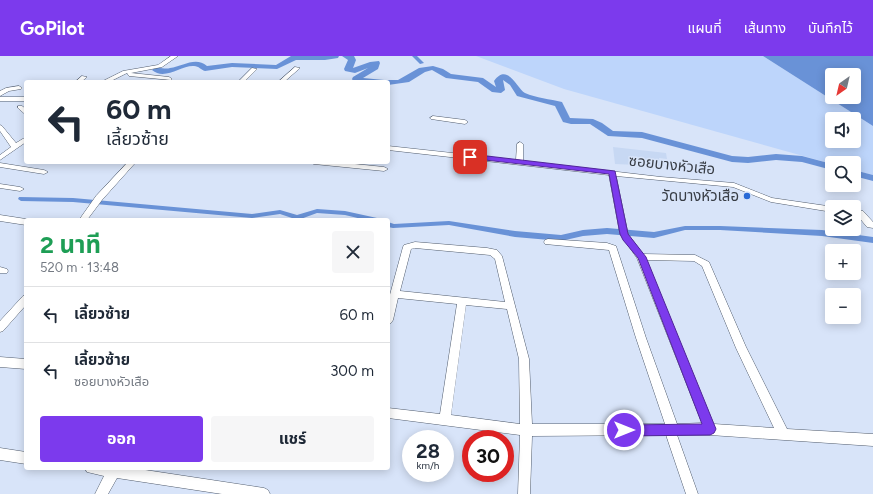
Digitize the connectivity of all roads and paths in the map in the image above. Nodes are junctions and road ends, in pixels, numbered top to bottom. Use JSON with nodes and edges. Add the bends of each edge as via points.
{"nodes":[{"id":1,"x":175,"y":56,"type":"edge"},
{"id":2,"x":297,"y":68,"type":"dead end"},
{"id":3,"x":254,"y":69,"type":"dead end"},
{"id":4,"x":124,"y":73,"type":"junction"},
{"id":5,"x":84,"y":77,"type":"dead end"},
{"id":6,"x":169,"y":79,"type":"dead end"},
{"id":7,"x":80,"y":80,"type":"edge"},
{"id":8,"x":108,"y":80,"type":"edge"},
{"id":9,"x":243,"y":80,"type":"edge"},
{"id":10,"x":283,"y":80,"type":"edge"},
{"id":11,"x":19,"y":88,"type":"dead end"},
{"id":12,"x":0,"y":94,"type":"edge"},
{"id":13,"x":24,"y":99,"type":"edge"},
{"id":14,"x":0,"y":101,"type":"edge"},
{"id":15,"x":20,"y":107,"type":"dead end"},
{"id":16,"x":24,"y":111,"type":"edge"},
{"id":17,"x":433,"y":118,"type":"dead end"},
{"id":18,"x":465,"y":122,"type":"dead end"},
{"id":19,"x":0,"y":127,"type":"edge"},
{"id":20,"x":24,"y":141,"type":"edge"},
{"id":21,"x":520,"y":144,"type":"dead end"},
{"id":22,"x":15,"y":148,"type":"junction"},
{"id":23,"x":390,"y":148,"type":"edge"},
{"id":24,"x":24,"y":149,"type":"edge"},
{"id":25,"x":0,"y":158,"type":"edge"},
{"id":26,"x":519,"y":162,"type":"junction"},
{"id":27,"x":130,"y":164,"type":"edge"},
{"id":28,"x":349,"y":164,"type":"edge"},
{"id":29,"x":0,"y":165,"type":"edge"},
{"id":30,"x":384,"y":169,"type":"dead end"},
{"id":31,"x":44,"y":172,"type":"dead end"},
{"id":32,"x":612,"y":172,"type":"junction"},
{"id":33,"x":0,"y":186,"type":"edge"},
{"id":34,"x":20,"y":189,"type":"dead end"},
{"id":35,"x":825,"y":207,"type":"edge"},
{"id":36,"x":861,"y":213,"type":"edge"},
{"id":37,"x":0,"y":218,"type":"edge"},
{"id":38,"x":84,"y":218,"type":"edge"},
{"id":39,"x":24,"y":222,"type":"edge"},
{"id":40,"x":873,"y":225,"type":"edge"},
{"id":41,"x":548,"y":242,"type":"dead end"},
{"id":42,"x":641,"y":257,"type":"junction"},
{"id":43,"x":395,"y":294,"type":"junction"},
{"id":44,"x":462,"y":300,"type":"junction"},
{"id":45,"x":24,"y":301,"type":"edge"},
{"id":46,"x":511,"y":306,"type":"junction"},
{"id":47,"x":390,"y":313,"type":"edge"},
{"id":48,"x":0,"y":328,"type":"edge"},
{"id":49,"x":0,"y":362,"type":"edge"},
{"id":50,"x":24,"y":364,"type":"edge"},
{"id":51,"x":390,"y":413,"type":"edge"},
{"id":52,"x":445,"y":421,"type":"junction"},
{"id":53,"x":710,"y":429,"type":"junction"},
{"id":54,"x":526,"y":430,"type":"junction"},
{"id":55,"x":672,"y":430,"type":"junction"},
{"id":56,"x":783,"y":433,"type":"junction"},
{"id":57,"x":873,"y":440,"type":"edge"},
{"id":58,"x":0,"y":454,"type":"edge"},
{"id":59,"x":24,"y":458,"type":"edge"},
{"id":60,"x":115,"y":470,"type":"edge"},
{"id":61,"x":101,"y":494,"type":"edge"},
{"id":62,"x":264,"y":494,"type":"edge"},
{"id":63,"x":524,"y":494,"type":"edge"},
{"id":64,"x":692,"y":494,"type":"edge"}],
"edges":[{"from":1,"to":4,"type":"street","via":[[160,66]]},
{"from":2,"to":10,"type":"street"},
{"from":3,"to":9,"type":"street"},
{"from":4,"to":6,"type":"street"},
{"from":4,"to":8,"type":"street"},
{"from":5,"to":7,"type":"street"},
{"from":11,"to":12,"type":"street","via":[[8,89]]},
{"from":13,"to":14,"type":"street"},
{"from":15,"to":16,"type":"street"},
{"from":17,"to":18,"type":"street"},
{"from":19,"to":22,"type":"street"},
{"from":20,"to":22,"type":"street"},
{"from":21,"to":26,"type":"street"},
{"from":22,"to":24,"type":"street"},
{"from":22,"to":25,"type":"street"},
{"from":23,"to":26,"type":"street","name":"ซอยบางหัวเสือ"},
{"from":26,"to":32,"type":"street","name":"ซอยบางหัวเสือ"},
{"from":27,"to":38,"type":"street"},
{"from":28,"to":30,"type":"street"},
{"from":29,"to":31,"type":"street"},
{"from":32,"to":35,"type":"street","name":"ซอยบางหัวเสือ","via":[[734,185],[771,200]]},
{"from":32,"to":42,"type":"street","via":[[623,230]]},
{"from":33,"to":34,"type":"street"},
{"from":36,"to":40,"type":"street","via":[[870,225]]},
{"from":37,"to":39,"type":"street"},
{"from":41,"to":55,"type":"street","via":[[613,248]]},
{"from":42,"to":53,"type":"street"},
{"from":42,"to":56,"type":"street","via":[[695,258],[706,264],[741,348]]},
{"from":43,"to":44,"type":"street"},
{"from":43,"to":46,"type":"street","via":[[407,247],[415,245],[482,250],[494,252],[499,258]]},
{"from":43,"to":47,"type":"street"},
{"from":44,"to":46,"type":"street"},
{"from":44,"to":52,"type":"street"},
{"from":45,"to":48,"type":"street"},
{"from":46,"to":54,"type":"street","via":[[524,359]]},
{"from":49,"to":50,"type":"street"},
{"from":51,"to":52,"type":"street"},
{"from":52,"to":54,"type":"street"},
{"from":53,"to":55,"type":"street"},
{"from":53,"to":56,"type":"street"},
{"from":54,"to":55,"type":"street"},
{"from":54,"to":63,"type":"street"},
{"from":55,"to":64,"type":"street"},
{"from":56,"to":57,"type":"street"},
{"from":58,"to":59,"type":"street"},
{"from":60,"to":61,"type":"street"},
{"from":60,"to":62,"type":"street"}]}
